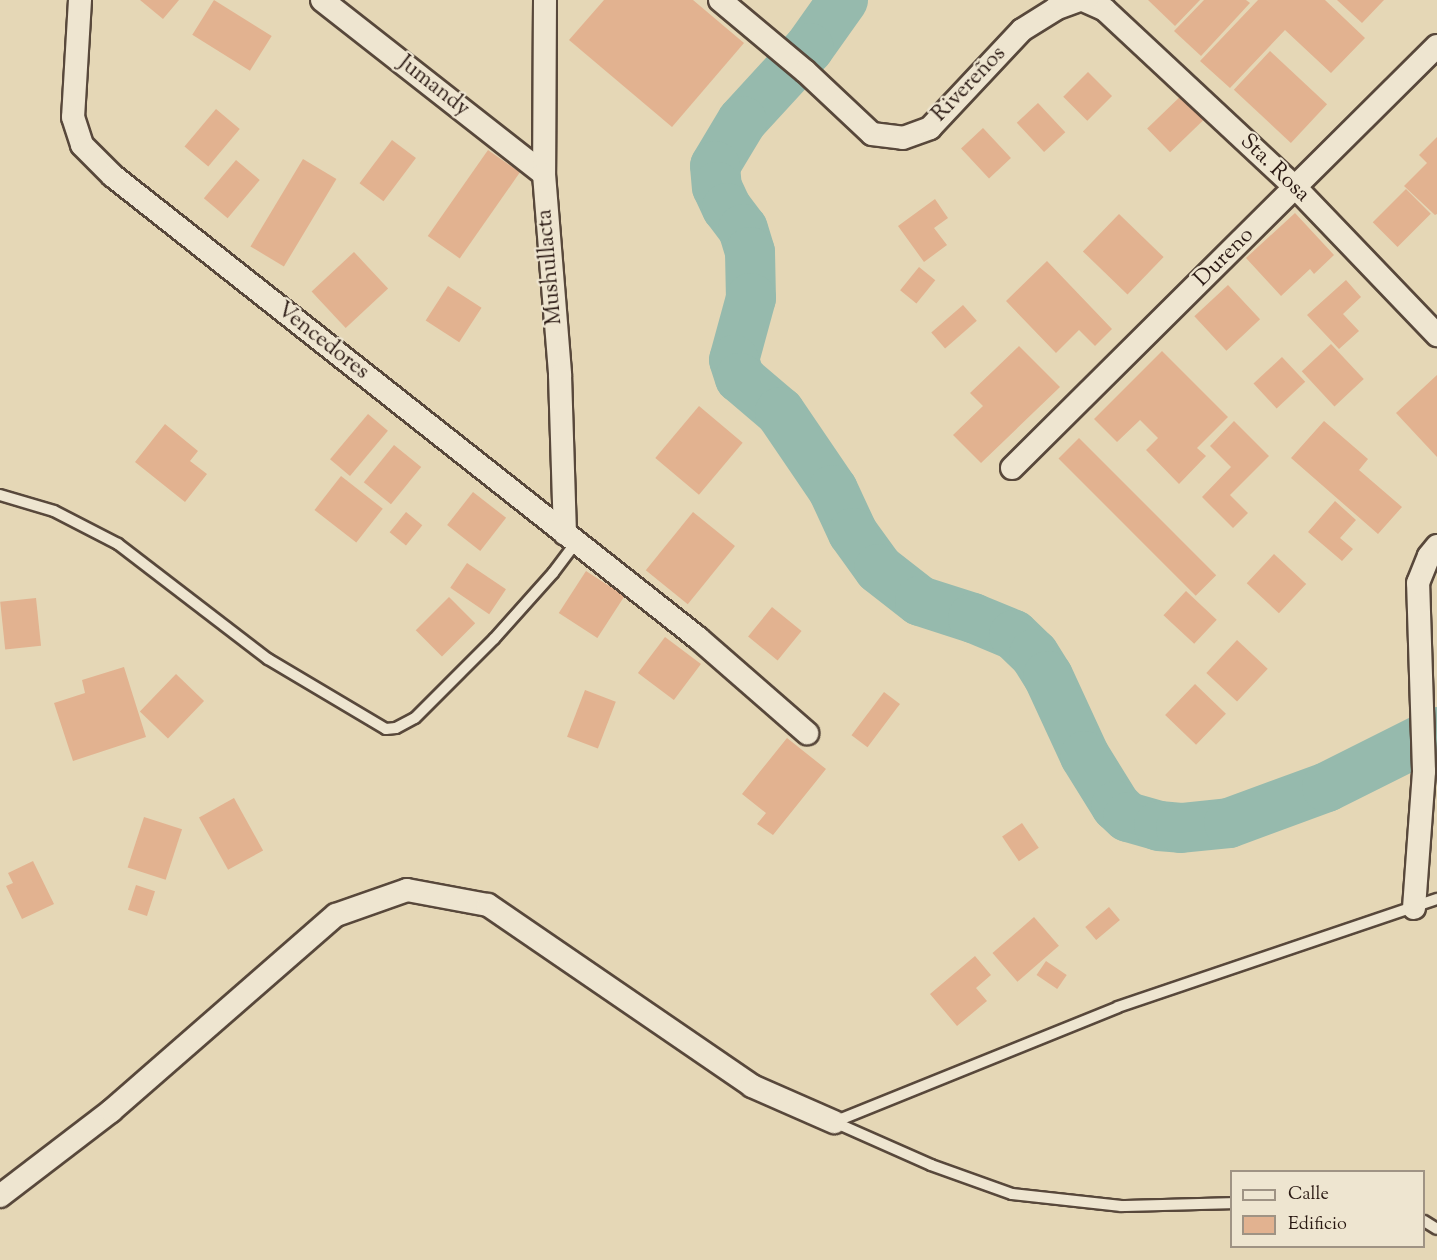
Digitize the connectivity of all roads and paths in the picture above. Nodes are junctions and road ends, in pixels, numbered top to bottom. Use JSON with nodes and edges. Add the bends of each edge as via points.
{"nodes":[{"id":1,"x":80,"y":0,"type":"edge"},
{"id":2,"x":322,"y":0,"type":"edge"},
{"id":3,"x":545,"y":0,"type":"edge"},
{"id":4,"x":720,"y":0,"type":"edge"},
{"id":5,"x":1082,"y":0,"type":"edge"},
{"id":6,"x":1105,"y":10,"type":"joint"},
{"id":7,"x":1437,"y":46,"type":"edge"},
{"id":8,"x":544,"y":174,"type":"junction"},
{"id":9,"x":1296,"y":188,"type":"junction"},
{"id":10,"x":1437,"y":335,"type":"edge"},
{"id":11,"x":1012,"y":468,"type":"dead end"},
{"id":12,"x":0,"y":495,"type":"edge"},
{"id":13,"x":571,"y":538,"type":"junction"},
{"id":14,"x":1437,"y":546,"type":"edge"},
{"id":15,"x":807,"y":733,"type":"dead end"},
{"id":16,"x":1437,"y":899,"type":"edge"},
{"id":17,"x":1414,"y":908,"type":"junction"},
{"id":18,"x":834,"y":1122,"type":"junction"},
{"id":19,"x":0,"y":1196,"type":"edge"},
{"id":20,"x":1230,"y":1203,"type":"edge"}],
"edges":[{"from":1,"to":13,"type":"street","name":"Vencedores","via":[[73,117],[82,146],[113,176]]},
{"from":2,"to":8,"type":"street","name":"Jumandy"},
{"from":3,"to":8,"type":"street","name":"Mushullacta"},
{"from":4,"to":5,"type":"street","name":"Rivereños","via":[[872,134],[903,138],[930,128],[1022,30],[1055,9]]},
{"from":5,"to":6,"type":"street","name":"Rivereños"},
{"from":6,"to":9,"type":"street","name":"Sta. Rosa"},
{"from":7,"to":9,"type":"street","name":"Dureno"},
{"from":8,"to":13,"type":"street","name":"Mushullacta"},
{"from":9,"to":10,"type":"street","name":"Sta. Rosa"},
{"from":9,"to":11,"type":"street","name":"Dureno"},
{"from":12,"to":13,"type":"lane","via":[[54,511],[118,544],[268,659],[386,729],[415,718],[494,639],[553,573]]},
{"from":13,"to":15,"type":"street","name":"Vencedores","via":[[698,638]]},
{"from":14,"to":17,"type":"street","via":[[1418,583],[1424,771]]},
{"from":16,"to":17,"type":"lane"},
{"from":17,"to":18,"type":"lane","via":[[1118,1007]]},
{"from":18,"to":19,"type":"street","via":[[752,1086],[488,905],[407,890],[336,915],[111,1110]]},
{"from":18,"to":20,"type":"lane","via":[[931,1165],[1012,1194],[1121,1206]]}]}
